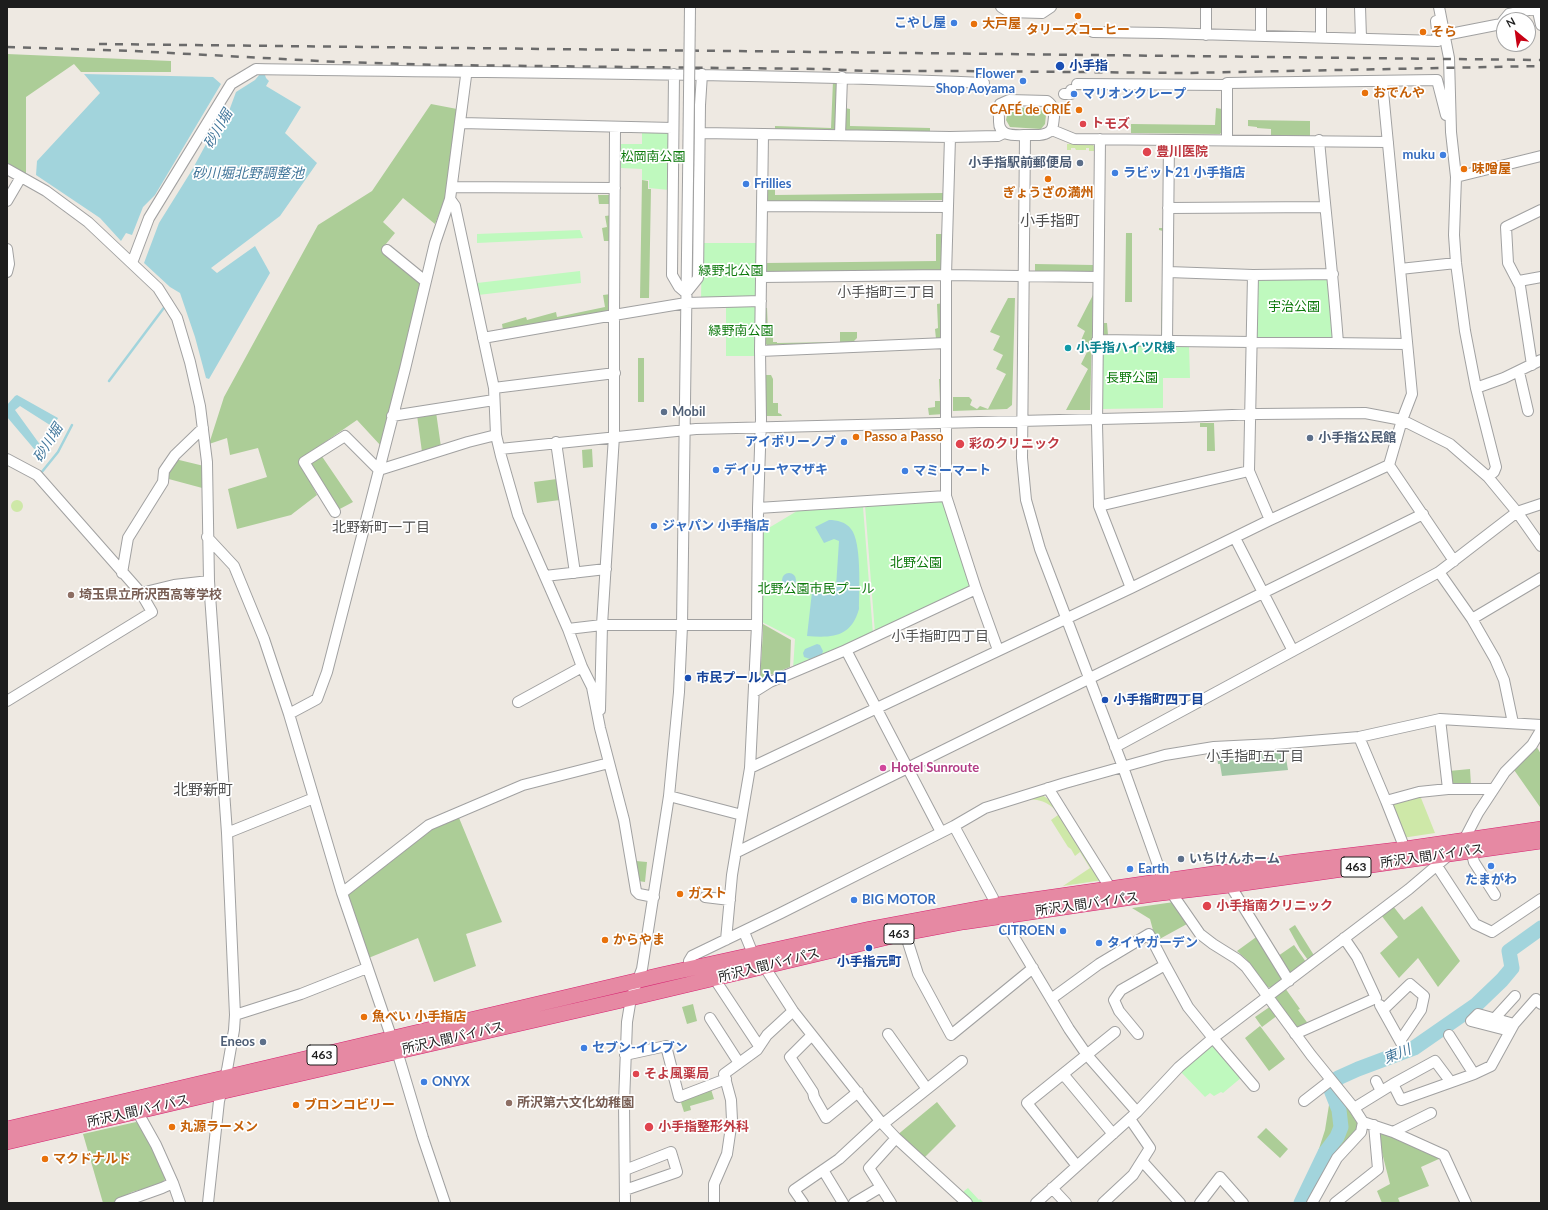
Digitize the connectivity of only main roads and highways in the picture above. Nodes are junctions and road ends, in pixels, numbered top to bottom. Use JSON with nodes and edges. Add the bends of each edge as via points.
{"nodes":[{"id":1,"x":1541,"y":829,"type":"edge"},
{"id":2,"x":1541,"y":841,"type":"edge"},
{"id":3,"x":1468,"y":845,"type":"junction"},
{"id":4,"x":1167,"y":887,"type":"junction"},
{"id":5,"x":395,"y":1045,"type":"junction"},
{"id":6,"x":223,"y":1085,"type":"junction"},
{"id":7,"x":7,"y":1129,"type":"edge"},
{"id":8,"x":7,"y":1142,"type":"edge"}],
"edges":[{"from":1,"to":3,"type":"highway","name":"所沢入間バイパス","number":"463"},
{"from":2,"to":3,"type":"highway","name":"所沢入間バイパス","number":"463"},
{"from":3,"to":4,"type":"highway","name":"所沢入間バイパス","number":"463","via":[[1404,849],[1296,862]]},
{"from":3,"to":4,"type":"highway","name":"所沢入間バイパス","number":"463","via":[[1450,853],[1230,885]]},
{"from":4,"to":5,"type":"highway","name":"所沢入間バイパス","number":"463","via":[[905,933],[631,998]]},
{"from":4,"to":5,"type":"highway","name":"所沢入間バイパス","number":"463","via":[[1111,889],[998,905],[870,929],[637,981]]},
{"from":5,"to":6,"type":"highway","name":"所沢入間バイパス","number":"463"},
{"from":6,"to":7,"type":"highway","name":"所沢入間バイパス","number":"463"},
{"from":6,"to":8,"type":"highway","name":"所沢入間バイパス","number":"463","via":[[137,1111]]}]}
